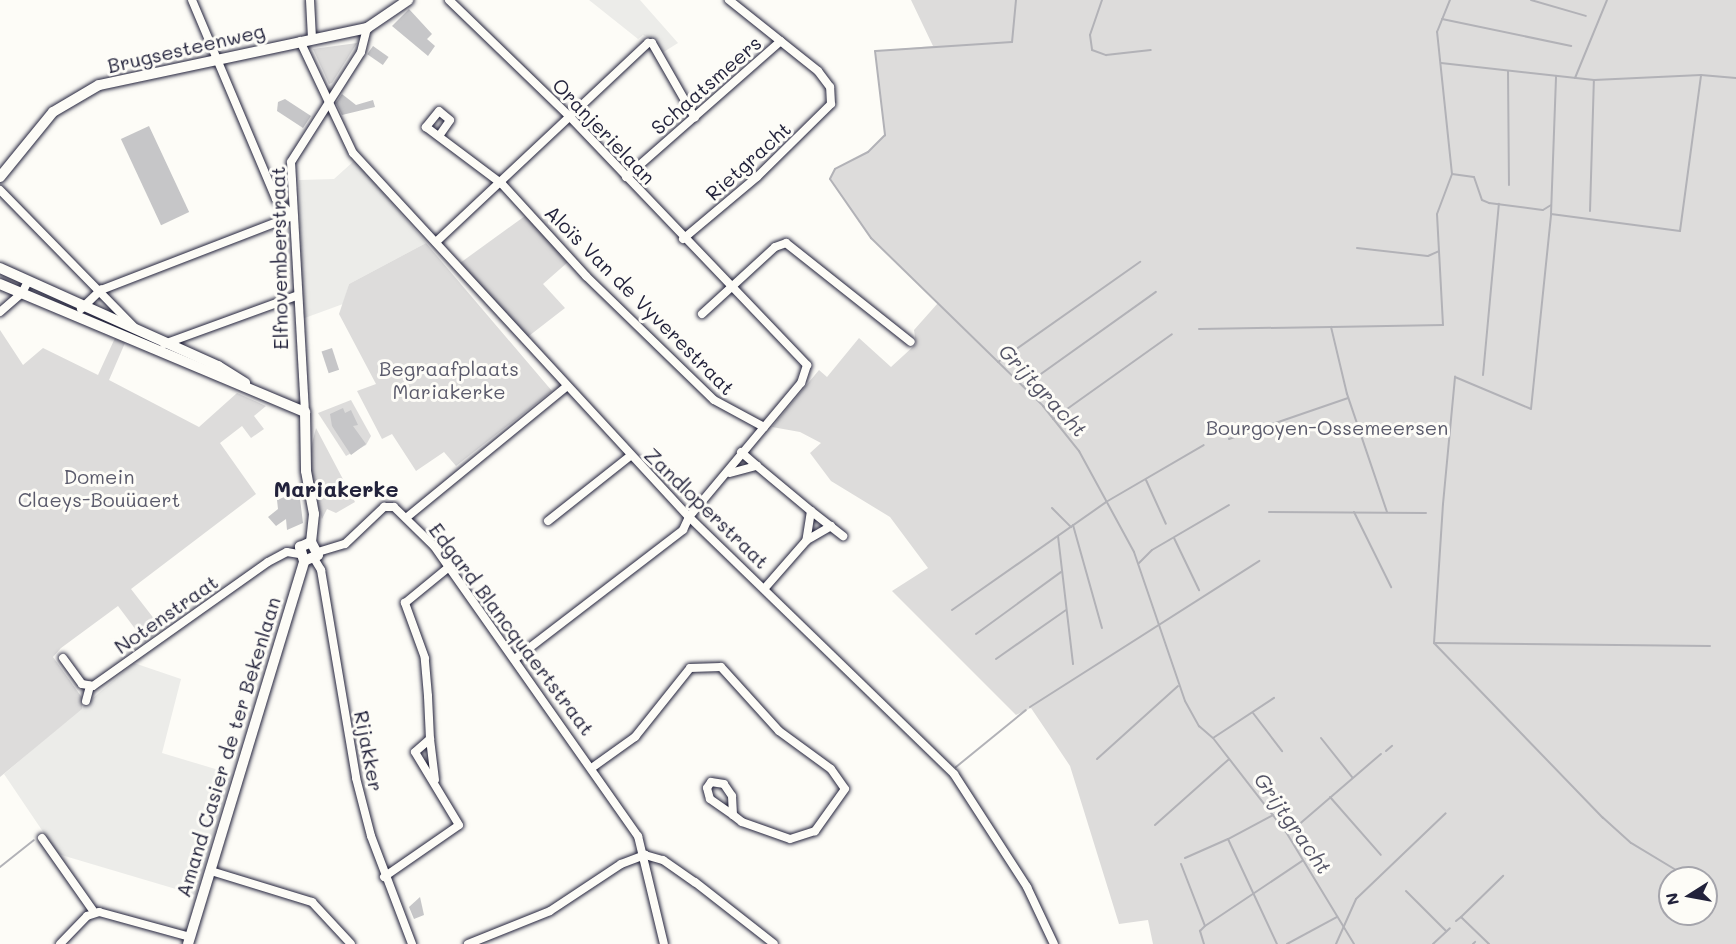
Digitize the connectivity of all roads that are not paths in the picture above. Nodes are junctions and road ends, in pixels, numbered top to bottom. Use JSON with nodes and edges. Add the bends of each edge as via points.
{"nodes":[{"id":1,"x":192,"y":0,"type":"edge"},
{"id":2,"x":310,"y":0,"type":"edge"},
{"id":3,"x":408,"y":0,"type":"edge"},
{"id":4,"x":449,"y":0,"type":"edge"},
{"id":5,"x":729,"y":0,"type":"edge"},
{"id":6,"x":367,"y":28,"type":"junction"},
{"id":7,"x":312,"y":39,"type":"junction"},
{"id":8,"x":300,"y":41,"type":"junction"},
{"id":9,"x":781,"y":41,"type":"junction"},
{"id":10,"x":216,"y":59,"type":"junction"},
{"id":11,"x":330,"y":99,"type":"junction"},
{"id":12,"x":571,"y":118,"type":"junction"},
{"id":13,"x":695,"y":118,"type":"junction"},
{"id":14,"x":438,"y":136,"type":"dead end"},
{"id":15,"x":0,"y":177,"type":"edge"},
{"id":16,"x":626,"y":177,"type":"junction"},
{"id":17,"x":502,"y":184,"type":"junction"},
{"id":18,"x":0,"y":190,"type":"edge"},
{"id":19,"x":293,"y":216,"type":"junction"},
{"id":20,"x":683,"y":239,"type":"junction"},
{"id":21,"x":436,"y":242,"type":"junction"},
{"id":22,"x":0,"y":268,"type":"edge"},
{"id":23,"x":28,"y":281,"type":"junction"},
{"id":24,"x":0,"y":284,"type":"edge"},
{"id":25,"x":731,"y":289,"type":"junction"},
{"id":26,"x":101,"y":290,"type":"junction"},
{"id":27,"x":22,"y":293,"type":"junction"},
{"id":28,"x":296,"y":296,"type":"junction"},
{"id":29,"x":79,"y":310,"type":"junction"},
{"id":30,"x":0,"y":312,"type":"edge"},
{"id":31,"x":702,"y":314,"type":"dead end"},
{"id":32,"x":137,"y":330,"type":"junction"},
{"id":33,"x":911,"y":342,"type":"dead end"},
{"id":34,"x":167,"y":343,"type":"junction"},
{"id":35,"x":153,"y":349,"type":"junction"},
{"id":36,"x":248,"y":385,"type":"junction"},
{"id":37,"x":565,"y":388,"type":"junction"},
{"id":38,"x":305,"y":412,"type":"junction"},
{"id":39,"x":764,"y":427,"type":"junction"},
{"id":40,"x":741,"y":452,"type":"junction"},
{"id":41,"x":630,"y":456,"type":"junction"},
{"id":42,"x":757,"y":466,"type":"junction"},
{"id":43,"x":730,"y":473,"type":"junction"},
{"id":44,"x":811,"y":511,"type":"junction"},
{"id":45,"x":689,"y":517,"type":"junction"},
{"id":46,"x":406,"y":518,"type":"junction"},
{"id":47,"x":548,"y":521,"type":"dead end"},
{"id":48,"x":831,"y":526,"type":"junction"},
{"id":49,"x":843,"y":536,"type":"dead end"},
{"id":50,"x":806,"y":541,"type":"junction"},
{"id":51,"x":311,"y":542,"type":"junction"},
{"id":52,"x":309,"y":556,"type":"junction"},
{"id":53,"x":449,"y":567,"type":"junction"},
{"id":54,"x":765,"y":588,"type":"junction"},
{"id":55,"x":63,"y":658,"type":"dead end"},
{"id":56,"x":515,"y":659,"type":"junction"},
{"id":57,"x":90,"y":686,"type":"junction"},
{"id":58,"x":86,"y":701,"type":"dead end"},
{"id":59,"x":430,"y":739,"type":"junction"},
{"id":60,"x":593,"y":767,"type":"junction"},
{"id":61,"x":435,"y":780,"type":"junction"},
{"id":62,"x":733,"y":815,"type":"dead end"},
{"id":63,"x":42,"y":838,"type":"dead end"},
{"id":64,"x":645,"y":855,"type":"junction"},
{"id":65,"x":211,"y":871,"type":"junction"},
{"id":66,"x":384,"y":877,"type":"junction"},
{"id":67,"x":94,"y":912,"type":"junction"},
{"id":68,"x":189,"y":940,"type":"edge"},
{"id":69,"x":60,"y":944,"type":"edge"},
{"id":70,"x":351,"y":944,"type":"edge"},
{"id":71,"x":412,"y":944,"type":"edge"},
{"id":72,"x":468,"y":944,"type":"edge"},
{"id":73,"x":664,"y":944,"type":"edge"},
{"id":74,"x":774,"y":944,"type":"edge"},
{"id":75,"x":1054,"y":944,"type":"edge"}],
"edges":[{"from":1,"to":10,"type":"street"},
{"from":2,"to":7,"type":"street"},
{"from":3,"to":6,"type":"street","name":"Brugsesteenweg"},
{"from":4,"to":12,"type":"street","name":"Oranjerielaan"},
{"from":5,"to":9,"type":"street"},
{"from":6,"to":7,"type":"street","name":"Brugsesteenweg"},
{"from":6,"to":11,"type":"street","name":"Elfnovemberstraat","via":[[361,52]]},
{"from":7,"to":8,"type":"street","name":"Brugsesteenweg"},
{"from":8,"to":10,"type":"street","name":"Brugsesteenweg"},
{"from":8,"to":11,"type":"street","name":"Zandloperstraat"},
{"from":9,"to":13,"type":"street","name":"Schaatsmeers"},
{"from":9,"to":20,"type":"street","name":"Rietgracht","via":[[826,79],[831,104],[757,177]]},
{"from":10,"to":15,"type":"street","name":"Brugsesteenweg","via":[[99,86],[75,96],[33,133]]},
{"from":10,"to":19,"type":"street","via":[[276,199]]},
{"from":11,"to":19,"type":"street","name":"Elfnovemberstraat","via":[[291,162]]},
{"from":11,"to":21,"type":"street","name":"Zandloperstraat","via":[[353,153]]},
{"from":12,"to":13,"type":"street","via":[[652,43]]},
{"from":12,"to":16,"type":"street","name":"Oranjerielaan"},
{"from":12,"to":17,"type":"street"},
{"from":13,"to":16,"type":"street","name":"Schaatsmeers"},
{"from":14,"to":17,"type":"street","name":"Aloïs Van de Vyverestraat"},
{"from":16,"to":20,"type":"street","name":"Oranjerielaan"},
{"from":17,"to":21,"type":"street"},
{"from":17,"to":39,"type":"street","name":"Aloïs Van de Vyverestraat","via":[[586,276],[714,400]]},
{"from":18,"to":26,"type":"street"},
{"from":19,"to":26,"type":"street"},
{"from":19,"to":28,"type":"street","name":"Elfnovemberstraat"},
{"from":20,"to":25,"type":"street","name":"Oranjerielaan"},
{"from":21,"to":37,"type":"street","name":"Zandloperstraat"},
{"from":22,"to":23,"type":"street"},
{"from":23,"to":27,"type":"street"},
{"from":23,"to":29,"type":"street"},
{"from":24,"to":27,"type":"street"},
{"from":25,"to":31,"type":"street"},
{"from":25,"to":33,"type":"street","via":[[775,247],[791,243]]},
{"from":25,"to":39,"type":"street","name":"Oranjerielaan","via":[[807,365],[804,378]]},
{"from":26,"to":29,"type":"street"},
{"from":26,"to":32,"type":"street"},
{"from":27,"to":29,"type":"street"},
{"from":27,"to":30,"type":"street"},
{"from":28,"to":34,"type":"street"},
{"from":28,"to":38,"type":"street","name":"Elfnovemberstraat","via":[[300,391]]},
{"from":29,"to":32,"type":"street"},
{"from":29,"to":35,"type":"street"},
{"from":32,"to":34,"type":"street"},
{"from":34,"to":35,"type":"street"},
{"from":34,"to":36,"type":"street"},
{"from":35,"to":36,"type":"street","via":[[223,381]]},
{"from":36,"to":38,"type":"street"},
{"from":37,"to":41,"type":"street","name":"Zandloperstraat"},
{"from":37,"to":46,"type":"street"},
{"from":38,"to":51,"type":"street","via":[[306,471],[314,513]]},
{"from":39,"to":40,"type":"street"},
{"from":40,"to":42,"type":"street"},
{"from":40,"to":43,"type":"street"},
{"from":41,"to":45,"type":"street","name":"Zandloperstraat"},
{"from":41,"to":47,"type":"street"},
{"from":42,"to":43,"type":"street"},
{"from":42,"to":44,"type":"street"},
{"from":43,"to":45,"type":"street"},
{"from":44,"to":48,"type":"street"},
{"from":44,"to":50,"type":"street"},
{"from":45,"to":54,"type":"street","name":"Zandloperstraat"},
{"from":45,"to":56,"type":"street","via":[[683,530],[620,582]]},
{"from":46,"to":52,"type":"street","name":"Edgard Blancquaertstraat","via":[[394,507],[373,510],[345,544]]},
{"from":46,"to":53,"type":"street","name":"Edgard Blancquaertstraat"},
{"from":48,"to":49,"type":"street"},
{"from":48,"to":50,"type":"street"},
{"from":50,"to":54,"type":"street"},
{"from":51,"to":52,"type":"street"},
{"from":51,"to":52,"type":"street","via":[[302,544]]},
{"from":52,"to":57,"type":"street","name":"Notenstraat","via":[[287,552],[268,562]]},
{"from":52,"to":65,"type":"street","name":"Amand Casier de ter Bekenlaan"},
{"from":52,"to":66,"type":"street","name":"Rijakker","via":[[321,570],[356,778]]},
{"from":53,"to":56,"type":"street","name":"Edgard Blancquaertstraat"},
{"from":53,"to":59,"type":"street","via":[[405,603],[425,658]]},
{"from":54,"to":75,"type":"street","name":"Zandloperstraat","via":[[954,774],[1011,860]]},
{"from":55,"to":57,"type":"street"},
{"from":56,"to":60,"type":"street","name":"Edgard Blancquaertstraat"},
{"from":57,"to":58,"type":"street"},
{"from":59,"to":61,"type":"street"},
{"from":59,"to":61,"type":"street","via":[[415,752]]},
{"from":60,"to":62,"type":"street","via":[[635,737],[686,671],[703,664],[721,667],[779,731],[831,769],[845,789],[824,822],[803,838],[757,830]]},
{"from":60,"to":64,"type":"street","name":"Edgard Blancquaertstraat","via":[[638,836]]},
{"from":61,"to":66,"type":"street","via":[[458,820],[457,829]]},
{"from":63,"to":67,"type":"street"},
{"from":64,"to":72,"type":"street","via":[[621,864],[550,911]]},
{"from":64,"to":73,"type":"street","name":"Edgard Blancquaertstraat"},
{"from":64,"to":74,"type":"street","via":[[663,860],[695,882]]},
{"from":65,"to":68,"type":"street","name":"Amand Casier de ter Bekenlaan"},
{"from":65,"to":70,"type":"street","via":[[312,902]]},
{"from":66,"to":71,"type":"street","name":"Rijakker"},
{"from":67,"to":68,"type":"street"},
{"from":67,"to":69,"type":"street"}]}
